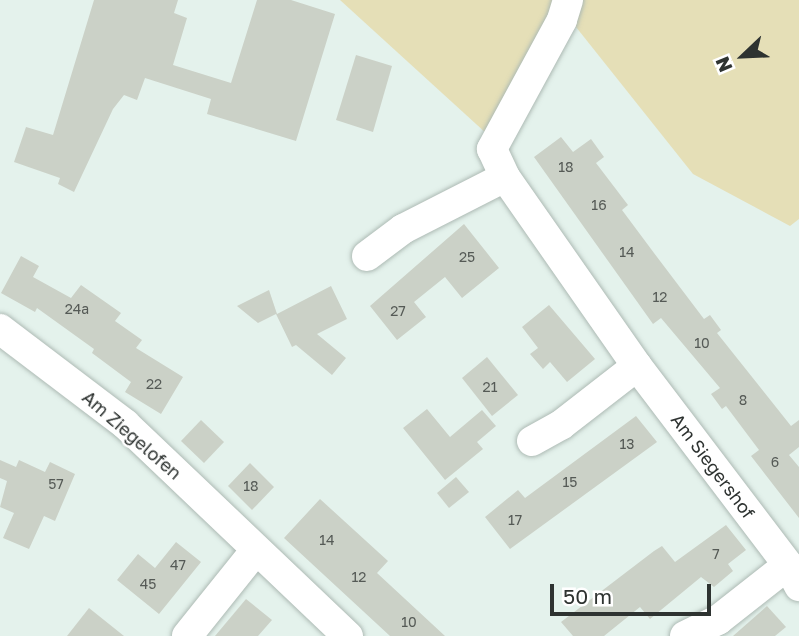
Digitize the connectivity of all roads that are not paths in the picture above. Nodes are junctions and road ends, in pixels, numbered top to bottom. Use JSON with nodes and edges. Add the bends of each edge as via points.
{"nodes":[{"id":1,"x":568,"y":0,"type":"edge"},
{"id":2,"x":505,"y":177,"type":"junction"},
{"id":3,"x":367,"y":256,"type":"dead end"},
{"id":4,"x":0,"y":329,"type":"edge"},
{"id":5,"x":637,"y":366,"type":"junction"},
{"id":6,"x":532,"y":441,"type":"dead end"},
{"id":7,"x":256,"y":550,"type":"junction"},
{"id":8,"x":794,"y":576,"type":"edge"},
{"id":9,"x":187,"y":636,"type":"edge"},
{"id":10,"x":348,"y":636,"type":"edge"},
{"id":11,"x":685,"y":636,"type":"edge"}],
"edges":[{"from":1,"to":2,"type":"street","name":"Am Siegershof","via":[[562,20],[492,149]]},
{"from":2,"to":3,"type":"street","via":[[403,229]]},
{"from":2,"to":5,"type":"street","name":"Am Siegershof"},
{"from":4,"to":7,"type":"street","name":"Am Ziegelofen","via":[[125,424]]},
{"from":5,"to":6,"type":"street","via":[[561,425]]},
{"from":5,"to":8,"type":"street","name":"Am Siegershof"},
{"from":7,"to":9,"type":"street"},
{"from":7,"to":10,"type":"street","name":"Am Ziegelofen"},
{"from":8,"to":11,"type":"street","name":"Am Siegershof"}]}
